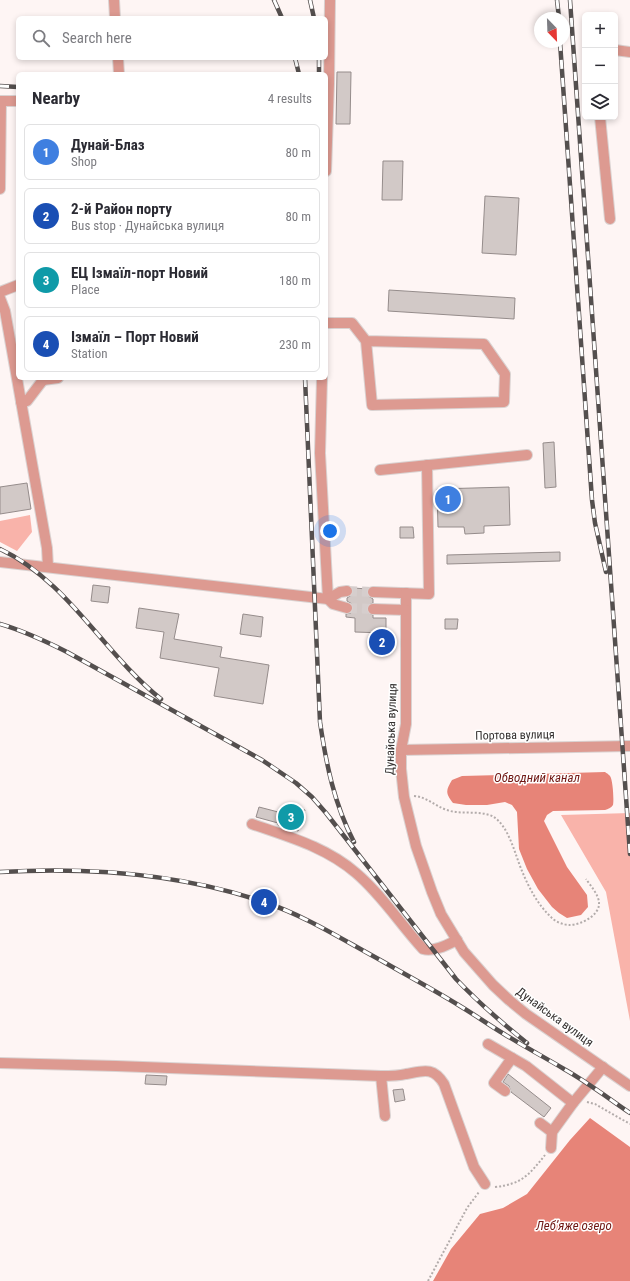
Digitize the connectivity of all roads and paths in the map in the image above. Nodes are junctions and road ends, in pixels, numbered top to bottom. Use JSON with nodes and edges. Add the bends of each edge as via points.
{"nodes":[{"id":1,"x":114,"y":0,"type":"edge"},
{"id":2,"x":330,"y":0,"type":"edge"},
{"id":3,"x":115,"y":16,"type":"edge"},
{"id":4,"x":618,"y":50,"type":"edge"},
{"id":5,"x":630,"y":52,"type":"edge"},
{"id":6,"x":118,"y":60,"type":"edge"},
{"id":7,"x":119,"y":72,"type":"edge"},
{"id":8,"x":0,"y":101,"type":"edge"},
{"id":9,"x":16,"y":101,"type":"edge"},
{"id":10,"x":328,"y":112,"type":"edge"},
{"id":11,"x":600,"y":120,"type":"edge"},
{"id":12,"x":0,"y":188,"type":"edge"},
{"id":13,"x":610,"y":219,"type":"dead end"},
{"id":14,"x":16,"y":286,"type":"edge"},
{"id":15,"x":0,"y":292,"type":"edge"},
{"id":16,"x":0,"y":298,"type":"edge"},
{"id":17,"x":328,"y":323,"type":"edge"},
{"id":18,"x":366,"y":341,"type":"junction"},
{"id":19,"x":16,"y":374,"type":"edge"},
{"id":20,"x":17,"y":380,"type":"edge"},
{"id":21,"x":42,"y":380,"type":"edge"},
{"id":22,"x":322,"y":380,"type":"edge"},
{"id":23,"x":21,"y":402,"type":"junction"},
{"id":24,"x":527,"y":455,"type":"dead end"},
{"id":25,"x":428,"y":465,"type":"junction"},
{"id":26,"x":380,"y":470,"type":"dead end"},
{"id":27,"x":0,"y":562,"type":"edge"},
{"id":28,"x":48,"y":567,"type":"junction"},
{"id":29,"x":347,"y":591,"type":"tunnel mouth"},
{"id":30,"x":373,"y":592,"type":"tunnel mouth"},
{"id":31,"x":406,"y":593,"type":"junction"},
{"id":32,"x":328,"y":599,"type":"junction"},
{"id":33,"x":347,"y":608,"type":"tunnel mouth"},
{"id":34,"x":373,"y":609,"type":"tunnel mouth"},
{"id":35,"x":406,"y":610,"type":"junction"},
{"id":36,"x":630,"y":746,"type":"edge"},
{"id":37,"x":401,"y":750,"type":"junction"},
{"id":38,"x":404,"y":797,"type":"junction"},
{"id":39,"x":252,"y":824,"type":"dead end"},
{"id":40,"x":586,"y":879,"type":"dead end"},
{"id":41,"x":457,"y":940,"type":"junction"},
{"id":42,"x":488,"y":1044,"type":"dead end"},
{"id":43,"x":512,"y":1058,"type":"junction"},
{"id":44,"x":0,"y":1063,"type":"edge"},
{"id":45,"x":603,"y":1067,"type":"junction"},
{"id":46,"x":381,"y":1076,"type":"junction"},
{"id":47,"x":630,"y":1086,"type":"edge"},
{"id":48,"x":505,"y":1091,"type":"dead end"},
{"id":49,"x":574,"y":1103,"type":"junction"},
{"id":50,"x":385,"y":1116,"type":"dead end"},
{"id":51,"x":540,"y":1123,"type":"dead end"},
{"id":52,"x":630,"y":1124,"type":"edge"},
{"id":53,"x":552,"y":1132,"type":"junction"},
{"id":54,"x":551,"y":1148,"type":"joint"},
{"id":55,"x":485,"y":1184,"type":"junction"},
{"id":56,"x":428,"y":1281,"type":"edge"}],
"edges":[{"from":1,"to":3,"type":"street"},
{"from":2,"to":10,"type":"street"},
{"from":4,"to":5,"type":"street"},
{"from":6,"to":7,"type":"street"},
{"from":8,"to":9,"type":"street"},
{"from":8,"to":12,"type":"street"},
{"from":11,"to":13,"type":"street"},
{"from":14,"to":15,"type":"street"},
{"from":16,"to":19,"type":"street","via":[[5,311]]},
{"from":17,"to":18,"type":"street","via":[[352,323]]},
{"from":18,"to":18,"type":"street","via":[[372,405],[504,402],[505,374],[484,344]]},
{"from":20,"to":23,"type":"street"},
{"from":21,"to":23,"type":"street","via":[[27,401]]},
{"from":22,"to":32,"type":"street","via":[[320,453]]},
{"from":23,"to":28,"type":"street","via":[[47,548]]},
{"from":24,"to":25,"type":"street"},
{"from":25,"to":26,"type":"street"},
{"from":25,"to":31,"type":"street","via":[[429,594]]},
{"from":27,"to":28,"type":"street"},
{"from":28,"to":32,"type":"street"},
{"from":29,"to":32,"type":"street"},
{"from":30,"to":31,"type":"street"},
{"from":31,"to":35,"type":"street","name":"Дунайська вулиця"},
{"from":32,"to":33,"type":"street","via":[[333,604]]},
{"from":34,"to":35,"type":"street"},
{"from":35,"to":37,"type":"street","name":"Дунайська вулиця","via":[[406,724]]},
{"from":36,"to":37,"type":"street","name":"Портова вулиця"},
{"from":37,"to":38,"type":"street","name":"Дунайська вулиця"},
{"from":38,"to":40,"type":"path","via":[[425,798],[446,810],[480,813],[492,816],[500,822],[534,896],[552,919],[560,923],[581,923],[598,910],[600,903]]},
{"from":38,"to":41,"type":"street","name":"Дунайська вулиця","via":[[423,869],[442,914]]},
{"from":39,"to":41,"type":"street","via":[[307,843],[339,860],[378,895],[423,949],[437,948]]},
{"from":41,"to":45,"type":"street","name":"Дунайська вулиця","via":[[478,969],[509,1000]]},
{"from":42,"to":43,"type":"street"},
{"from":43,"to":48,"type":"street","via":[[494,1083]]},
{"from":43,"to":49,"type":"street"},
{"from":44,"to":46,"type":"street"},
{"from":45,"to":47,"type":"street","name":"Дунайська вулиця"},
{"from":45,"to":49,"type":"street"},
{"from":46,"to":50,"type":"street"},
{"from":46,"to":55,"type":"street","via":[[426,1071],[440,1078],[474,1167]]},
{"from":49,"to":52,"type":"path","via":[[584,1101],[595,1104]]},
{"from":49,"to":53,"type":"street"},
{"from":51,"to":53,"type":"street"},
{"from":53,"to":54,"type":"street"},
{"from":54,"to":55,"type":"path","via":[[522,1179],[504,1186]]},
{"from":55,"to":56,"type":"path","via":[[467,1208]]}]}
